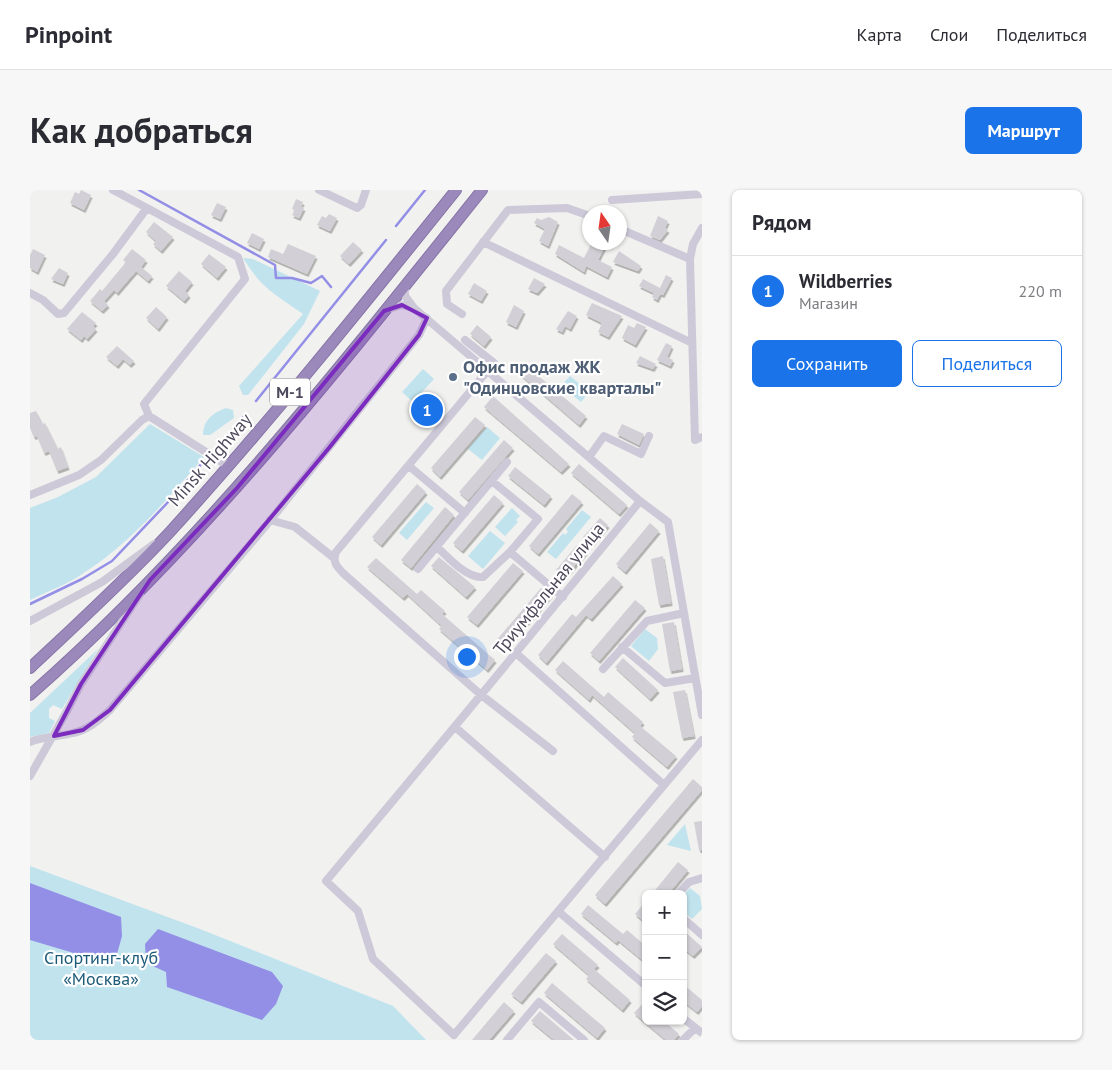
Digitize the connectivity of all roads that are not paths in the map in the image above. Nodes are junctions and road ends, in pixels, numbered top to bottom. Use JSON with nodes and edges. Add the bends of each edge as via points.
{"nodes":[{"id":1,"x":113,"y":190,"type":"edge"},
{"id":2,"x":319,"y":190,"type":"edge"},
{"id":3,"x":366,"y":190,"type":"edge"},
{"id":4,"x":456,"y":190,"type":"edge"},
{"id":5,"x":482,"y":190,"type":"edge"},
{"id":6,"x":702,"y":194,"type":"edge"},
{"id":7,"x":612,"y":200,"type":"dead end"},
{"id":8,"x":147,"y":208,"type":"junction"},
{"id":9,"x":582,"y":213,"type":"edge"},
{"id":10,"x":702,"y":228,"type":"edge"},
{"id":11,"x":627,"y":232,"type":"edge"},
{"id":12,"x":483,"y":242,"type":"junction"},
{"id":13,"x":690,"y":259,"type":"junction"},
{"id":14,"x":406,"y":285,"type":"junction"},
{"id":15,"x":30,"y":293,"type":"edge"},
{"id":16,"x":414,"y":308,"type":"junction"},
{"id":17,"x":384,"y":312,"type":"junction"},
{"id":18,"x":462,"y":314,"type":"dead end"},
{"id":19,"x":427,"y":318,"type":"junction"},
{"id":20,"x":465,"y":340,"type":"dead end"},
{"id":21,"x":692,"y":343,"type":"junction"},
{"id":22,"x":488,"y":370,"type":"junction"},
{"id":23,"x":149,"y":416,"type":"junction"},
{"id":24,"x":649,"y":436,"type":"dead end"},
{"id":25,"x":698,"y":439,"type":"edge"},
{"id":26,"x":589,"y":457,"type":"junction"},
{"id":27,"x":508,"y":462,"type":"dead end"},
{"id":28,"x":228,"y":466,"type":"junction"},
{"id":29,"x":408,"y":466,"type":"junction"},
{"id":30,"x":492,"y":481,"type":"junction"},
{"id":31,"x":30,"y":495,"type":"edge"},
{"id":32,"x":640,"y":501,"type":"junction"},
{"id":33,"x":465,"y":514,"type":"junction"},
{"id":34,"x":270,"y":520,"type":"junction"},
{"id":35,"x":168,"y":534,"type":"junction"},
{"id":36,"x":437,"y":547,"type":"junction"},
{"id":37,"x":510,"y":552,"type":"junction"},
{"id":38,"x":334,"y":558,"type":"junction"},
{"id":39,"x":418,"y":570,"type":"dead end"},
{"id":40,"x":150,"y":580,"type":"junction"},
{"id":41,"x":563,"y":597,"type":"junction"},
{"id":42,"x":684,"y":613,"type":"junction"},
{"id":43,"x":30,"y":621,"type":"edge"},
{"id":44,"x":622,"y":647,"type":"junction"},
{"id":45,"x":517,"y":654,"type":"junction"},
{"id":46,"x":30,"y":668,"type":"edge"},
{"id":47,"x":603,"y":670,"type":"dead end"},
{"id":48,"x":696,"y":678,"type":"junction"},
{"id":49,"x":480,"y":694,"type":"junction"},
{"id":50,"x":30,"y":695,"type":"edge"},
{"id":51,"x":702,"y":715,"type":"edge"},
{"id":52,"x":455,"y":727,"type":"junction"},
{"id":53,"x":702,"y":740,"type":"edge"},
{"id":54,"x":30,"y":742,"type":"edge"},
{"id":55,"x":554,"y":750,"type":"dead end"},
{"id":56,"x":30,"y":776,"type":"edge"},
{"id":57,"x":664,"y":785,"type":"junction"},
{"id":58,"x":605,"y":857,"type":"junction"},
{"id":59,"x":702,"y":878,"type":"edge"},
{"id":60,"x":682,"y":890,"type":"edge"},
{"id":61,"x":559,"y":912,"type":"junction"},
{"id":62,"x":687,"y":921,"type":"edge"},
{"id":63,"x":702,"y":934,"type":"edge"},
{"id":64,"x":642,"y":983,"type":"edge"},
{"id":65,"x":687,"y":1021,"type":"edge"},
{"id":66,"x":699,"y":1031,"type":"edge"},
{"id":67,"x":507,"y":1040,"type":"edge"},
{"id":68,"x":584,"y":1040,"type":"edge"},
{"id":69,"x":683,"y":1040,"type":"edge"}],
"edges":[{"from":1,"to":8,"type":"street"},
{"from":2,"to":3,"type":"street","via":[[357,208]]},
{"from":4,"to":28,"type":"highway","name":"Minsk Highway","number":"М-1"},
{"from":5,"to":14,"type":"highway","name":"Minsk Highway","number":"М-1"},
{"from":6,"to":7,"type":"street"},
{"from":8,"to":15,"type":"street","via":[[64,313],[56,312]]},
{"from":8,"to":23,"type":"street","via":[[238,257],[245,279],[146,398],[144,404]]},
{"from":9,"to":12,"type":"street","via":[[567,208],[508,210]]},
{"from":10,"to":13,"type":"street","via":[[692,244]]},
{"from":11,"to":13,"type":"street"},
{"from":12,"to":18,"type":"street","via":[[446,291],[447,304]]},
{"from":12,"to":21,"type":"street"},
{"from":13,"to":21,"type":"street"},
{"from":14,"to":16,"type":"street","via":[[404,296]]},
{"from":14,"to":17,"type":"highway","name":"Minsk Highway","number":"М-1"},
{"from":16,"to":17,"type":"street","via":[[402,305]]},
{"from":16,"to":19,"type":"street"},
{"from":17,"to":40,"type":"highway","name":"Minsk Highway","number":"М-1","via":[[237,488]]},
{"from":19,"to":22,"type":"street"},
{"from":19,"to":34,"type":"street","via":[[418,335]]},
{"from":20,"to":22,"type":"street","via":[[494,363]]},
{"from":21,"to":25,"type":"street"},
{"from":22,"to":26,"type":"street"},
{"from":22,"to":29,"type":"street"},
{"from":23,"to":28,"type":"street"},
{"from":23,"to":31,"type":"street","via":[[101,460],[79,474]]},
{"from":24,"to":26,"type":"street","via":[[641,454],[604,436]]},
{"from":26,"to":32,"type":"street"},
{"from":27,"to":30,"type":"street"},
{"from":28,"to":35,"type":"highway","name":"Minsk Highway","number":"М-1"},
{"from":29,"to":33,"type":"street"},
{"from":29,"to":38,"type":"street"},
{"from":30,"to":33,"type":"street"},
{"from":30,"to":37,"type":"street","via":[[538,519]]},
{"from":32,"to":41,"type":"street","name":"Триумфальная улица"},
{"from":32,"to":42,"type":"street","via":[[668,522]]},
{"from":33,"to":36,"type":"street"},
{"from":34,"to":38,"type":"street","via":[[294,527]]},
{"from":34,"to":54,"type":"street","via":[[100,720],[76,733]]},
{"from":35,"to":43,"type":"street","via":[[102,582]]},
{"from":35,"to":46,"type":"highway","name":"Minsk Highway","number":"М-1"},
{"from":36,"to":37,"type":"street","via":[[469,574],[478,577],[490,573]]},
{"from":36,"to":39,"type":"street"},
{"from":37,"to":41,"type":"street"},
{"from":38,"to":49,"type":"street","via":[[344,574]]},
{"from":40,"to":50,"type":"highway","name":"Minsk Highway","number":"М-1","via":[[114,618]]},
{"from":40,"to":56,"type":"street","bridge":true,"via":[[81,684]]},
{"from":41,"to":45,"type":"street","name":"Триумфальная улица"},
{"from":42,"to":44,"type":"street","via":[[647,621]]},
{"from":42,"to":48,"type":"street"},
{"from":44,"to":47,"type":"street"},
{"from":44,"to":48,"type":"street","via":[[665,682]]},
{"from":45,"to":49,"type":"street","name":"Триумфальная улица"},
{"from":45,"to":57,"type":"street"},
{"from":48,"to":51,"type":"street"},
{"from":49,"to":52,"type":"street","name":"Триумфальная улица"},
{"from":49,"to":55,"type":"street"},
{"from":52,"to":58,"type":"street"},
{"from":52,"to":61,"type":"street","name":"Триумфальная улица","via":[[326,881],[358,911],[373,959],[454,1035]]},
{"from":53,"to":57,"type":"street"},
{"from":57,"to":58,"type":"street"},
{"from":58,"to":61,"type":"street"},
{"from":59,"to":60,"type":"street","via":[[689,882]]},
{"from":61,"to":64,"type":"street"},
{"from":62,"to":63,"type":"street"},
{"from":65,"to":66,"type":"street"},
{"from":66,"to":69,"type":"street"},
{"from":67,"to":68,"type":"street","via":[[539,1002]]}]}
